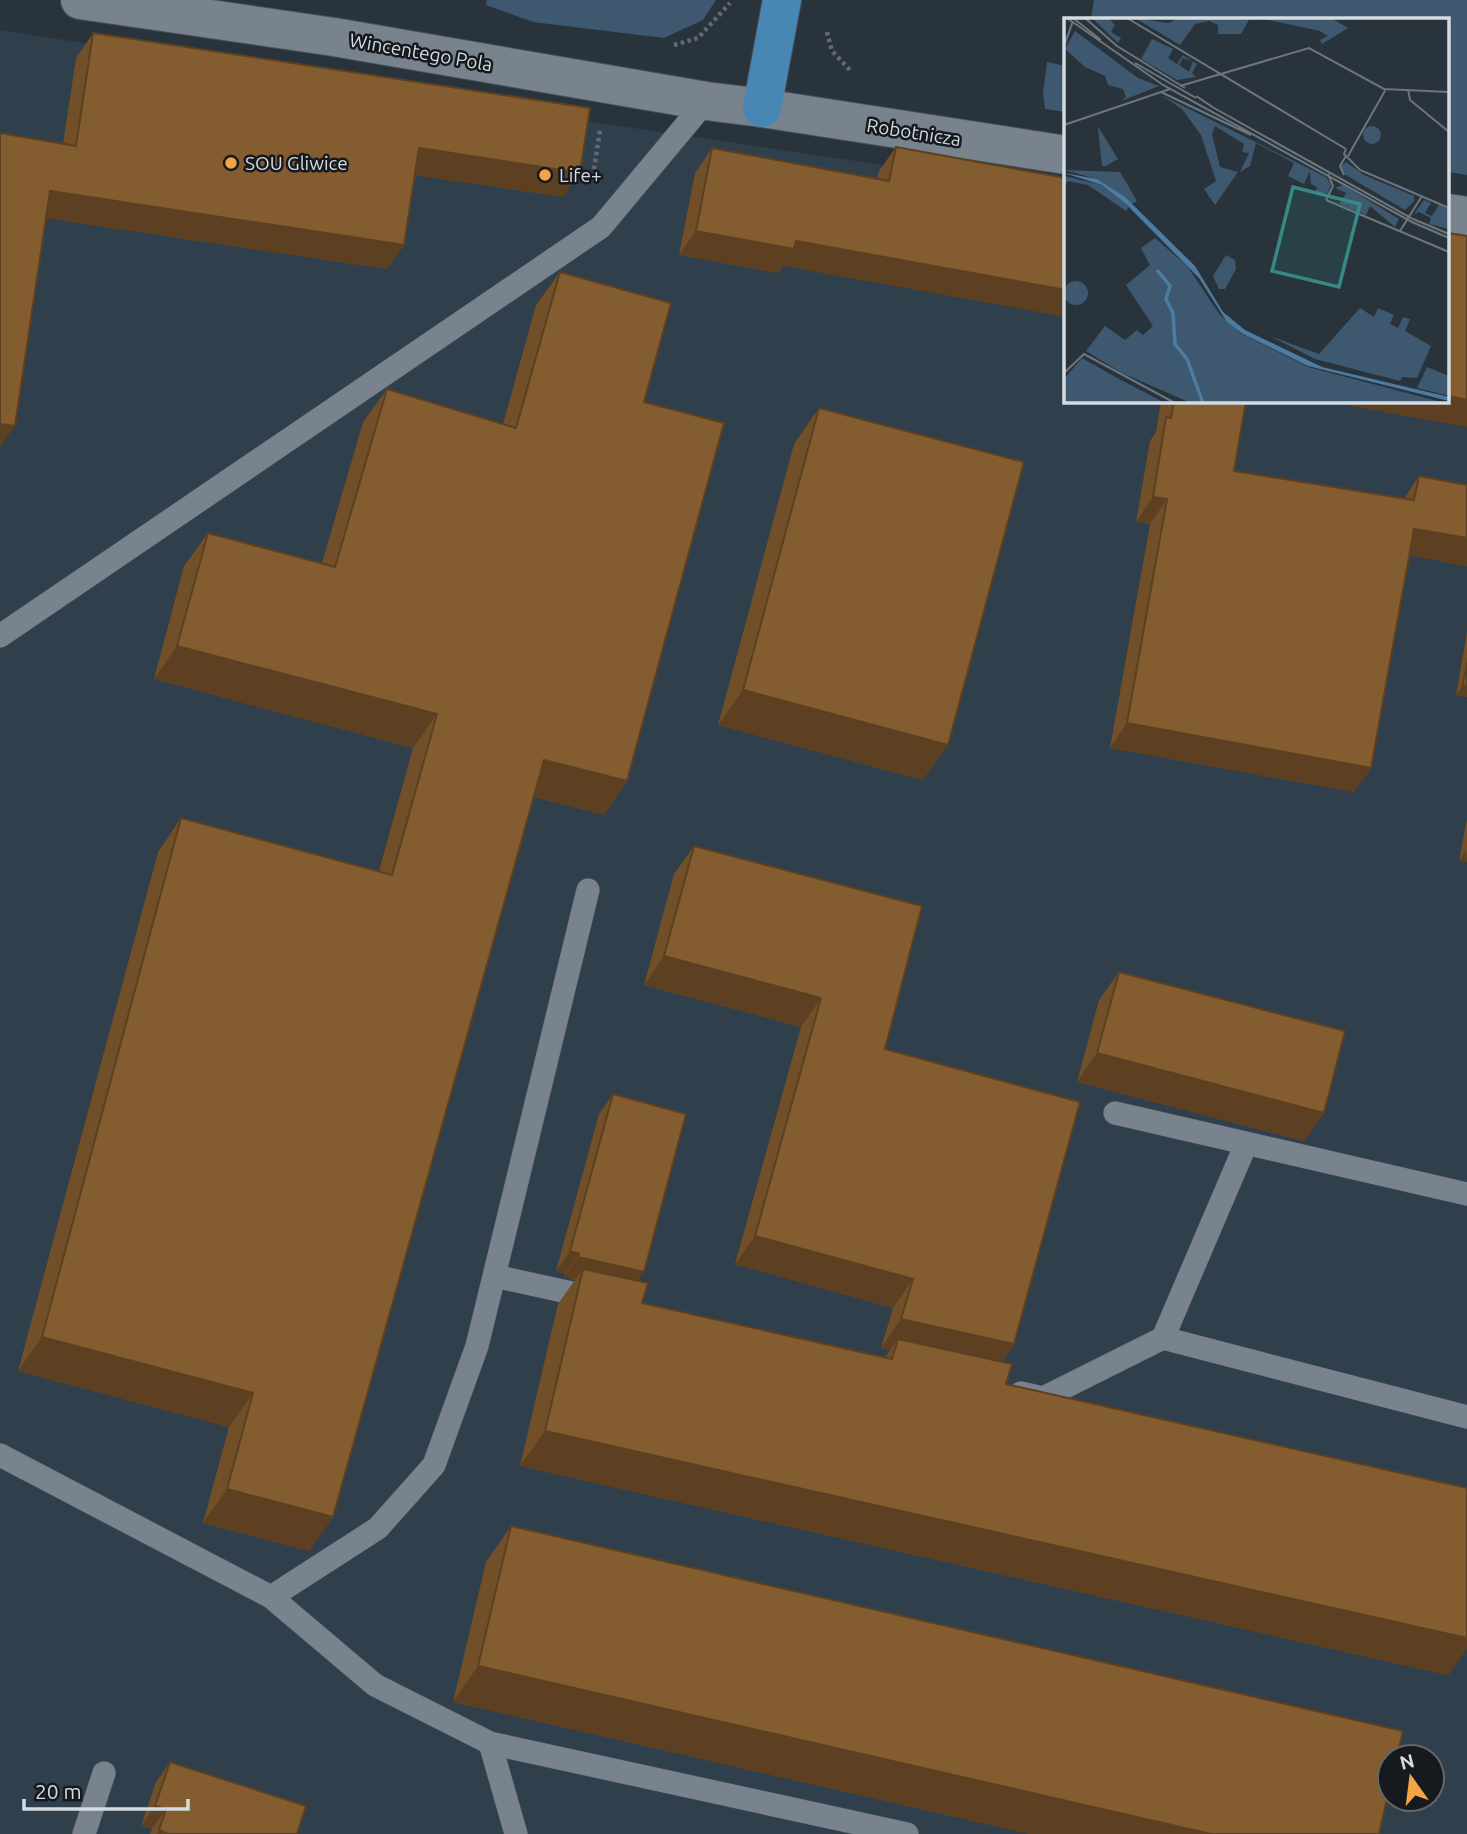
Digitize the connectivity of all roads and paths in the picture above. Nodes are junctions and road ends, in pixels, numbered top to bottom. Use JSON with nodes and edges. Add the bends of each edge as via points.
{"nodes":[{"id":1,"x":80,"y":0,"type":"edge"},
{"id":2,"x":782,"y":0,"type":"edge"},
{"id":3,"x":706,"y":102,"type":"junction"},
{"id":4,"x":762,"y":108,"type":"junction"},
{"id":5,"x":1064,"y":155,"type":"edge"},
{"id":6,"x":0,"y":636,"type":"edge"},
{"id":7,"x":588,"y":890,"type":"dead end"},
{"id":8,"x":1115,"y":1113,"type":"dead end"},
{"id":9,"x":1246,"y":1144,"type":"junction"},
{"id":10,"x":1467,"y":1195,"type":"edge"},
{"id":11,"x":494,"y":1276,"type":"junction"},
{"id":12,"x":615,"y":1303,"type":"edge"},
{"id":13,"x":1163,"y":1338,"type":"junction"},
{"id":14,"x":1003,"y":1389,"type":"edge"},
{"id":15,"x":1467,"y":1417,"type":"edge"},
{"id":16,"x":0,"y":1455,"type":"edge"},
{"id":17,"x":271,"y":1597,"type":"junction"},
{"id":18,"x":491,"y":1743,"type":"junction"},
{"id":19,"x":104,"y":1773,"type":"dead end"},
{"id":20,"x":84,"y":1834,"type":"edge"},
{"id":21,"x":516,"y":1834,"type":"edge"},
{"id":22,"x":907,"y":1834,"type":"edge"}],
"edges":[{"from":1,"to":3,"type":"street","name":"Wincentego Pola","via":[[334,37]]},
{"from":2,"to":4,"type":"main road"},
{"from":3,"to":4,"type":"street","name":"Wincentego Pola"},
{"from":3,"to":6,"type":"lane","via":[[601,227]]},
{"from":4,"to":5,"type":"street","name":"Robotnicza"},
{"from":7,"to":11,"type":"lane"},
{"from":8,"to":9,"type":"lane"},
{"from":9,"to":10,"type":"lane"},
{"from":9,"to":13,"type":"lane"},
{"from":11,"to":12,"type":"lane"},
{"from":11,"to":17,"type":"lane","via":[[477,1346],[434,1465],[379,1528]]},
{"from":13,"to":14,"type":"lane","via":[[1044,1398]]},
{"from":13,"to":15,"type":"lane"},
{"from":16,"to":17,"type":"lane"},
{"from":17,"to":18,"type":"lane","via":[[375,1685]]},
{"from":18,"to":21,"type":"lane"},
{"from":18,"to":22,"type":"lane"},
{"from":19,"to":20,"type":"lane"}]}
